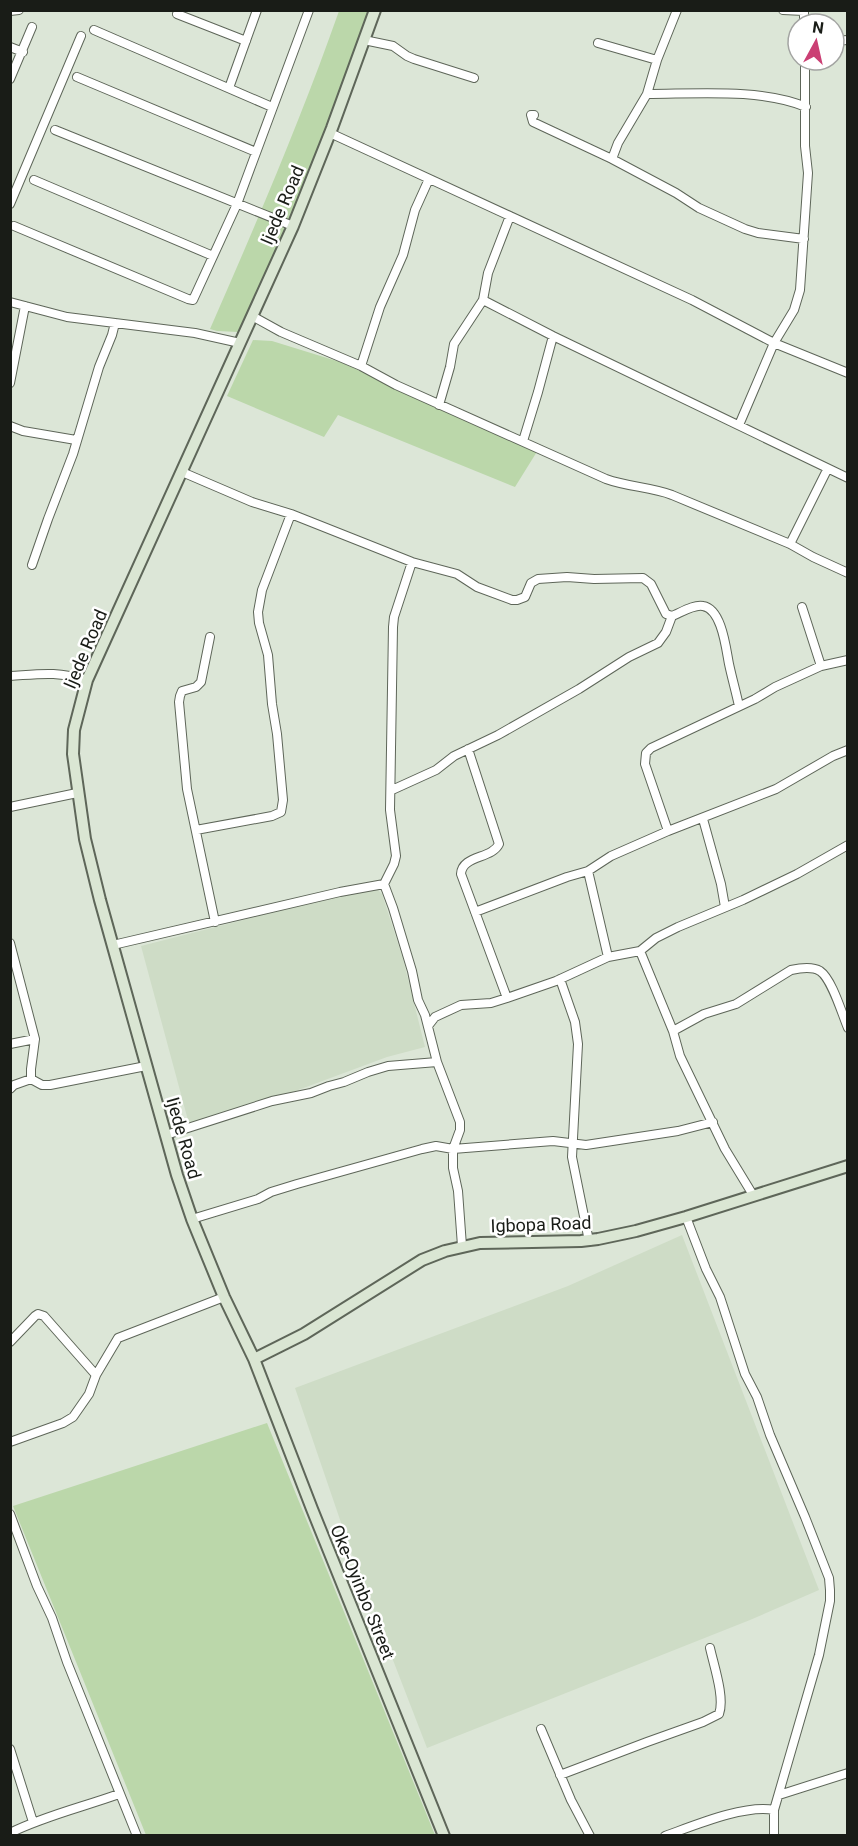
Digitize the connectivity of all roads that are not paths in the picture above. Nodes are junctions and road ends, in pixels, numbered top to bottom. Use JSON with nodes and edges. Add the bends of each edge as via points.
{"nodes":[{"id":1,"x":18,"y":10,"type":"edge"},
{"id":2,"x":257,"y":10,"type":"edge"},
{"id":3,"x":309,"y":10,"type":"edge"},
{"id":4,"x":375,"y":10,"type":"edge"},
{"id":5,"x":677,"y":10,"type":"edge"},
{"id":6,"x":783,"y":10,"type":"edge"},
{"id":7,"x":10,"y":11,"type":"edge"},
{"id":8,"x":804,"y":11,"type":"edge"},
{"id":9,"x":177,"y":14,"type":"dead end"},
{"id":10,"x":32,"y":27,"type":"dead end"},
{"id":11,"x":94,"y":30,"type":"dead end"},
{"id":12,"x":81,"y":36,"type":"dead end"},
{"id":13,"x":364,"y":40,"type":"junction"},
{"id":14,"x":246,"y":41,"type":"junction"},
{"id":15,"x":598,"y":43,"type":"dead end"},
{"id":16,"x":10,"y":47,"type":"edge"},
{"id":17,"x":23,"y":52,"type":"junction"},
{"id":18,"x":657,"y":60,"type":"junction"},
{"id":19,"x":805,"y":72,"type":"edge"},
{"id":20,"x":77,"y":77,"type":"dead end"},
{"id":21,"x":474,"y":78,"type":"dead end"},
{"id":22,"x":10,"y":79,"type":"edge"},
{"id":23,"x":229,"y":88,"type":"junction"},
{"id":24,"x":647,"y":94,"type":"junction"},
{"id":25,"x":272,"y":107,"type":"junction"},
{"id":26,"x":806,"y":107,"type":"junction"},
{"id":27,"x":534,"y":115,"type":"dead end"},
{"id":28,"x":55,"y":130,"type":"dead end"},
{"id":29,"x":330,"y":133,"type":"junction"},
{"id":30,"x":256,"y":152,"type":"junction"},
{"id":31,"x":612,"y":159,"type":"junction"},
{"id":32,"x":429,"y":179,"type":"junction"},
{"id":33,"x":34,"y":180,"type":"dead end"},
{"id":34,"x":10,"y":204,"type":"edge"},
{"id":35,"x":237,"y":204,"type":"junction"},
{"id":36,"x":510,"y":216,"type":"junction"},
{"id":37,"x":293,"y":225,"type":"junction"},
{"id":38,"x":14,"y":226,"type":"dead end"},
{"id":39,"x":804,"y":239,"type":"junction"},
{"id":40,"x":213,"y":256,"type":"junction"},
{"id":41,"x":483,"y":300,"type":"junction"},
{"id":42,"x":10,"y":302,"type":"edge"},
{"id":43,"x":25,"y":306,"type":"junction"},
{"id":44,"x":252,"y":316,"type":"junction"},
{"id":45,"x":115,"y":323,"type":"junction"},
{"id":46,"x":553,"y":336,"type":"junction"},
{"id":47,"x":240,"y":343,"type":"junction"},
{"id":48,"x":774,"y":343,"type":"junction"},
{"id":49,"x":361,"y":366,"type":"junction"},
{"id":50,"x":848,"y":373,"type":"edge"},
{"id":51,"x":10,"y":383,"type":"edge"},
{"id":52,"x":439,"y":405,"type":"junction"},
{"id":53,"x":739,"y":425,"type":"junction"},
{"id":54,"x":10,"y":426,"type":"edge"},
{"id":55,"x":76,"y":440,"type":"junction"},
{"id":56,"x":522,"y":441,"type":"junction"},
{"id":57,"x":827,"y":470,"type":"junction"},
{"id":58,"x":182,"y":472,"type":"junction"},
{"id":59,"x":848,"y":478,"type":"edge"},
{"id":60,"x":291,"y":514,"type":"junction"},
{"id":61,"x":790,"y":544,"type":"junction"},
{"id":62,"x":412,"y":562,"type":"junction"},
{"id":63,"x":32,"y":565,"type":"dead end"},
{"id":64,"x":848,"y":573,"type":"edge"},
{"id":65,"x":802,"y":608,"type":"dead end"},
{"id":66,"x":672,"y":616,"type":"junction"},
{"id":67,"x":210,"y":637,"type":"dead end"},
{"id":68,"x":848,"y":660,"type":"edge"},
{"id":69,"x":820,"y":666,"type":"junction"},
{"id":70,"x":10,"y":676,"type":"edge"},
{"id":71,"x":87,"y":680,"type":"junction"},
{"id":72,"x":739,"y":706,"type":"junction"},
{"id":73,"x":468,"y":748,"type":"junction"},
{"id":74,"x":848,"y":750,"type":"edge"},
{"id":75,"x":392,"y":790,"type":"junction"},
{"id":76,"x":77,"y":793,"type":"junction"},
{"id":77,"x":10,"y":807,"type":"edge"},
{"id":78,"x":703,"y":819,"type":"junction"},
{"id":79,"x":196,"y":830,"type":"junction"},
{"id":80,"x":668,"y":831,"type":"junction"},
{"id":81,"x":848,"y":845,"type":"edge"},
{"id":82,"x":588,"y":871,"type":"junction"},
{"id":83,"x":384,"y":884,"type":"junction"},
{"id":84,"x":725,"y":907,"type":"junction"},
{"id":85,"x":475,"y":912,"type":"junction"},
{"id":86,"x":215,"y":922,"type":"junction"},
{"id":87,"x":10,"y":943,"type":"edge"},
{"id":88,"x":113,"y":945,"type":"junction"},
{"id":89,"x":640,"y":951,"type":"junction"},
{"id":90,"x":608,"y":957,"type":"junction"},
{"id":91,"x":14,"y":975,"type":"edge"},
{"id":92,"x":560,"y":979,"type":"junction"},
{"id":93,"x":507,"y":998,"type":"junction"},
{"id":94,"x":425,"y":1015,"type":"junction"},
{"id":95,"x":435,"y":1017,"type":"junction"},
{"id":96,"x":428,"y":1026,"type":"junction"},
{"id":97,"x":848,"y":1028,"type":"edge"},
{"id":98,"x":673,"y":1031,"type":"junction"},
{"id":99,"x":35,"y":1039,"type":"junction"},
{"id":100,"x":10,"y":1044,"type":"edge"},
{"id":101,"x":437,"y":1062,"type":"junction"},
{"id":102,"x":146,"y":1066,"type":"junction"},
{"id":103,"x":32,"y":1079,"type":"junction"},
{"id":104,"x":10,"y":1089,"type":"edge"},
{"id":105,"x":713,"y":1122,"type":"junction"},
{"id":106,"x":166,"y":1134,"type":"junction"},
{"id":107,"x":574,"y":1144,"type":"junction"},
{"id":108,"x":453,"y":1149,"type":"junction"},
{"id":109,"x":848,"y":1166,"type":"edge"},
{"id":110,"x":753,"y":1195,"type":"junction"},
{"id":111,"x":686,"y":1217,"type":"junction"},
{"id":112,"x":192,"y":1219,"type":"junction"},
{"id":113,"x":589,"y":1241,"type":"junction"},
{"id":114,"x":462,"y":1246,"type":"junction"},
{"id":115,"x":224,"y":1297,"type":"junction"},
{"id":116,"x":10,"y":1342,"type":"edge"},
{"id":117,"x":254,"y":1359,"type":"junction"},
{"id":118,"x":96,"y":1375,"type":"junction"},
{"id":119,"x":10,"y":1442,"type":"edge"},
{"id":120,"x":10,"y":1514,"type":"edge"},
{"id":121,"x":710,"y":1648,"type":"dead end"},
{"id":122,"x":541,"y":1729,"type":"dead end"},
{"id":123,"x":10,"y":1749,"type":"edge"},
{"id":124,"x":848,"y":1773,"type":"edge"},
{"id":125,"x":560,"y":1775,"type":"junction"},
{"id":126,"x":119,"y":1794,"type":"junction"},
{"id":127,"x":779,"y":1795,"type":"junction"},
{"id":128,"x":774,"y":1810,"type":"junction"},
{"id":129,"x":33,"y":1822,"type":"junction"},
{"id":130,"x":10,"y":1833,"type":"edge"},
{"id":131,"x":137,"y":1836,"type":"edge"},
{"id":132,"x":444,"y":1836,"type":"edge"},
{"id":133,"x":590,"y":1836,"type":"edge"},
{"id":134,"x":665,"y":1836,"type":"edge"},
{"id":135,"x":774,"y":1836,"type":"edge"}],
"edges":[{"from":1,"to":7,"type":"street"},
{"from":2,"to":14,"type":"street"},
{"from":3,"to":25,"type":"street"},
{"from":4,"to":13,"type":"main road","name":"Ijede Road"},
{"from":5,"to":18,"type":"street"},
{"from":6,"to":8,"type":"street"},
{"from":9,"to":14,"type":"street"},
{"from":10,"to":17,"type":"street"},
{"from":11,"to":23,"type":"street"},
{"from":12,"to":34,"type":"street"},
{"from":13,"to":21,"type":"street","via":[[393,46],[414,59]]},
{"from":13,"to":29,"type":"main road","name":"Ijede Road"},
{"from":14,"to":23,"type":"street"},
{"from":15,"to":18,"type":"street"},
{"from":16,"to":17,"type":"street"},
{"from":17,"to":22,"type":"street"},
{"from":18,"to":24,"type":"street"},
{"from":19,"to":26,"type":"street"},
{"from":20,"to":30,"type":"street"},
{"from":23,"to":25,"type":"street"},
{"from":24,"to":26,"type":"street","via":[[733,94],[781,99]]},
{"from":24,"to":31,"type":"street"},
{"from":25,"to":30,"type":"street"},
{"from":26,"to":39,"type":"street"},
{"from":27,"to":31,"type":"street","via":[[532,122]]},
{"from":28,"to":35,"type":"street"},
{"from":29,"to":32,"type":"street"},
{"from":29,"to":37,"type":"main road","name":"Ijede Road"},
{"from":30,"to":35,"type":"street"},
{"from":31,"to":39,"type":"street","via":[[699,208],[746,229]]},
{"from":32,"to":36,"type":"street"},
{"from":32,"to":49,"type":"street"},
{"from":33,"to":40,"type":"street"},
{"from":35,"to":37,"type":"street"},
{"from":35,"to":40,"type":"street"},
{"from":36,"to":41,"type":"street","via":[[491,265]]},
{"from":36,"to":48,"type":"street","via":[[692,300]]},
{"from":37,"to":44,"type":"main road","name":"Ijede Road"},
{"from":38,"to":40,"type":"street","via":[[193,300]]},
{"from":39,"to":48,"type":"street","via":[[800,290],[794,310]]},
{"from":41,"to":46,"type":"street"},
{"from":41,"to":52,"type":"street","via":[[454,344]]},
{"from":42,"to":43,"type":"street"},
{"from":43,"to":45,"type":"street","via":[[67,317]]},
{"from":43,"to":51,"type":"street"},
{"from":44,"to":47,"type":"main road","name":"Ijede Road"},
{"from":44,"to":49,"type":"street"},
{"from":45,"to":47,"type":"street"},
{"from":45,"to":55,"type":"street"},
{"from":46,"to":53,"type":"street"},
{"from":46,"to":56,"type":"street"},
{"from":47,"to":58,"type":"main road","name":"Ijede Road"},
{"from":48,"to":50,"type":"street"},
{"from":48,"to":53,"type":"street"},
{"from":49,"to":52,"type":"street"},
{"from":52,"to":56,"type":"street"},
{"from":53,"to":57,"type":"street"},
{"from":54,"to":55,"type":"street"},
{"from":55,"to":63,"type":"street"},
{"from":56,"to":61,"type":"street","via":[[606,479],[658,490]]},
{"from":57,"to":59,"type":"street"},
{"from":57,"to":61,"type":"street"},
{"from":58,"to":60,"type":"street"},
{"from":58,"to":71,"type":"main road","name":"Ijede Road"},
{"from":60,"to":62,"type":"street"},
{"from":60,"to":79,"type":"street","via":[[262,590],[258,612],[268,655],[281,812]]},
{"from":61,"to":64,"type":"street"},
{"from":62,"to":66,"type":"street","via":[[457,574],[477,587],[517,600],[525,597],[531,583],[538,579],[643,578],[651,584],[666,614]]},
{"from":62,"to":75,"type":"street","via":[[393,627]]},
{"from":65,"to":69,"type":"street"},
{"from":66,"to":72,"type":"street","via":[[700,605],[712,612],[723,631]]},
{"from":66,"to":73,"type":"street","via":[[658,643],[498,735]]},
{"from":67,"to":79,"type":"street","via":[[201,682],[182,692],[179,702],[187,789]]},
{"from":68,"to":69,"type":"street"},
{"from":69,"to":72,"type":"street"},
{"from":70,"to":71,"type":"street","via":[[49,673]]},
{"from":71,"to":76,"type":"main road","name":"Ijede Road","via":[[74,730]]},
{"from":72,"to":80,"type":"street","via":[[651,747],[646,753],[645,764]]},
{"from":73,"to":75,"type":"street","via":[[436,770]]},
{"from":73,"to":85,"type":"street","via":[[499,839],[495,851],[467,863],[461,870]]},
{"from":74,"to":78,"type":"street","via":[[776,789]]},
{"from":75,"to":83,"type":"street","via":[[390,810],[396,856]]},
{"from":76,"to":77,"type":"street"},
{"from":76,"to":88,"type":"main road","name":"Ijede Road"},
{"from":78,"to":80,"type":"street"},
{"from":78,"to":84,"type":"street"},
{"from":79,"to":86,"type":"street"},
{"from":80,"to":82,"type":"street","via":[[611,856]]},
{"from":81,"to":84,"type":"street"},
{"from":82,"to":85,"type":"street"},
{"from":82,"to":90,"type":"street"},
{"from":83,"to":86,"type":"street"},
{"from":83,"to":94,"type":"street"},
{"from":84,"to":89,"type":"street","via":[[656,938]]},
{"from":85,"to":93,"type":"street"},
{"from":86,"to":88,"type":"street"},
{"from":87,"to":91,"type":"street"},
{"from":88,"to":102,"type":"main road","name":"Ijede Road"},
{"from":89,"to":90,"type":"street"},
{"from":89,"to":98,"type":"street"},
{"from":90,"to":92,"type":"street"},
{"from":91,"to":99,"type":"street"},
{"from":92,"to":93,"type":"street"},
{"from":92,"to":107,"type":"street","via":[[578,1044]]},
{"from":93,"to":95,"type":"street","via":[[461,1005]]},
{"from":94,"to":95,"type":"street"},
{"from":94,"to":96,"type":"street"},
{"from":95,"to":96,"type":"street"},
{"from":96,"to":101,"type":"street"},
{"from":97,"to":98,"type":"street","via":[[828,979],[819,971],[799,968],[736,1004],[705,1014]]},
{"from":98,"to":105,"type":"street","via":[[680,1056]]},
{"from":99,"to":100,"type":"street"},
{"from":99,"to":103,"type":"street"},
{"from":101,"to":106,"type":"street","via":[[368,1071],[311,1093]]},
{"from":101,"to":108,"type":"street","via":[[460,1122]]},
{"from":102,"to":103,"type":"street","via":[[50,1085]]},
{"from":102,"to":106,"type":"main road","name":"Ijede Road"},
{"from":103,"to":104,"type":"street"},
{"from":105,"to":107,"type":"street","via":[[634,1138]]},
{"from":105,"to":110,"type":"street"},
{"from":106,"to":112,"type":"main road","name":"Ijede Road"},
{"from":107,"to":108,"type":"street","via":[[554,1141]]},
{"from":107,"to":113,"type":"street","via":[[572,1157]]},
{"from":108,"to":112,"type":"street","via":[[422,1149],[279,1189]]},
{"from":108,"to":114,"type":"street"},
{"from":109,"to":110,"type":"main road","name":"Igbopa Road"},
{"from":110,"to":111,"type":"main road","name":"Igbopa Road"},
{"from":111,"to":113,"type":"main road","name":"Igbopa Road"},
{"from":111,"to":127,"type":"street","via":[[829,1578],[830,1601],[819,1655]]},
{"from":112,"to":115,"type":"main road","name":"Ijede Road"},
{"from":113,"to":114,"type":"main road","name":"Igbopa Road"},
{"from":114,"to":117,"type":"main road","name":"Igbopa Road","via":[[422,1260],[304,1334]]},
{"from":115,"to":117,"type":"main road","name":"Ijede Road"},
{"from":115,"to":118,"type":"street","via":[[118,1338]]},
{"from":116,"to":118,"type":"street","via":[[40,1314]]},
{"from":117,"to":132,"type":"main road","name":"Oke-Oyinbo Street"},
{"from":118,"to":119,"type":"street","via":[[89,1394],[73,1416]]},
{"from":120,"to":126,"type":"street"},
{"from":121,"to":125,"type":"street","via":[[719,1714]]},
{"from":122,"to":125,"type":"street"},
{"from":123,"to":129,"type":"street"},
{"from":124,"to":127,"type":"street"},
{"from":125,"to":133,"type":"street"},
{"from":126,"to":129,"type":"street"},
{"from":126,"to":131,"type":"street"},
{"from":127,"to":128,"type":"street"},
{"from":128,"to":134,"type":"street","via":[[739,1812]]},
{"from":128,"to":135,"type":"street"},
{"from":129,"to":130,"type":"street"}]}
